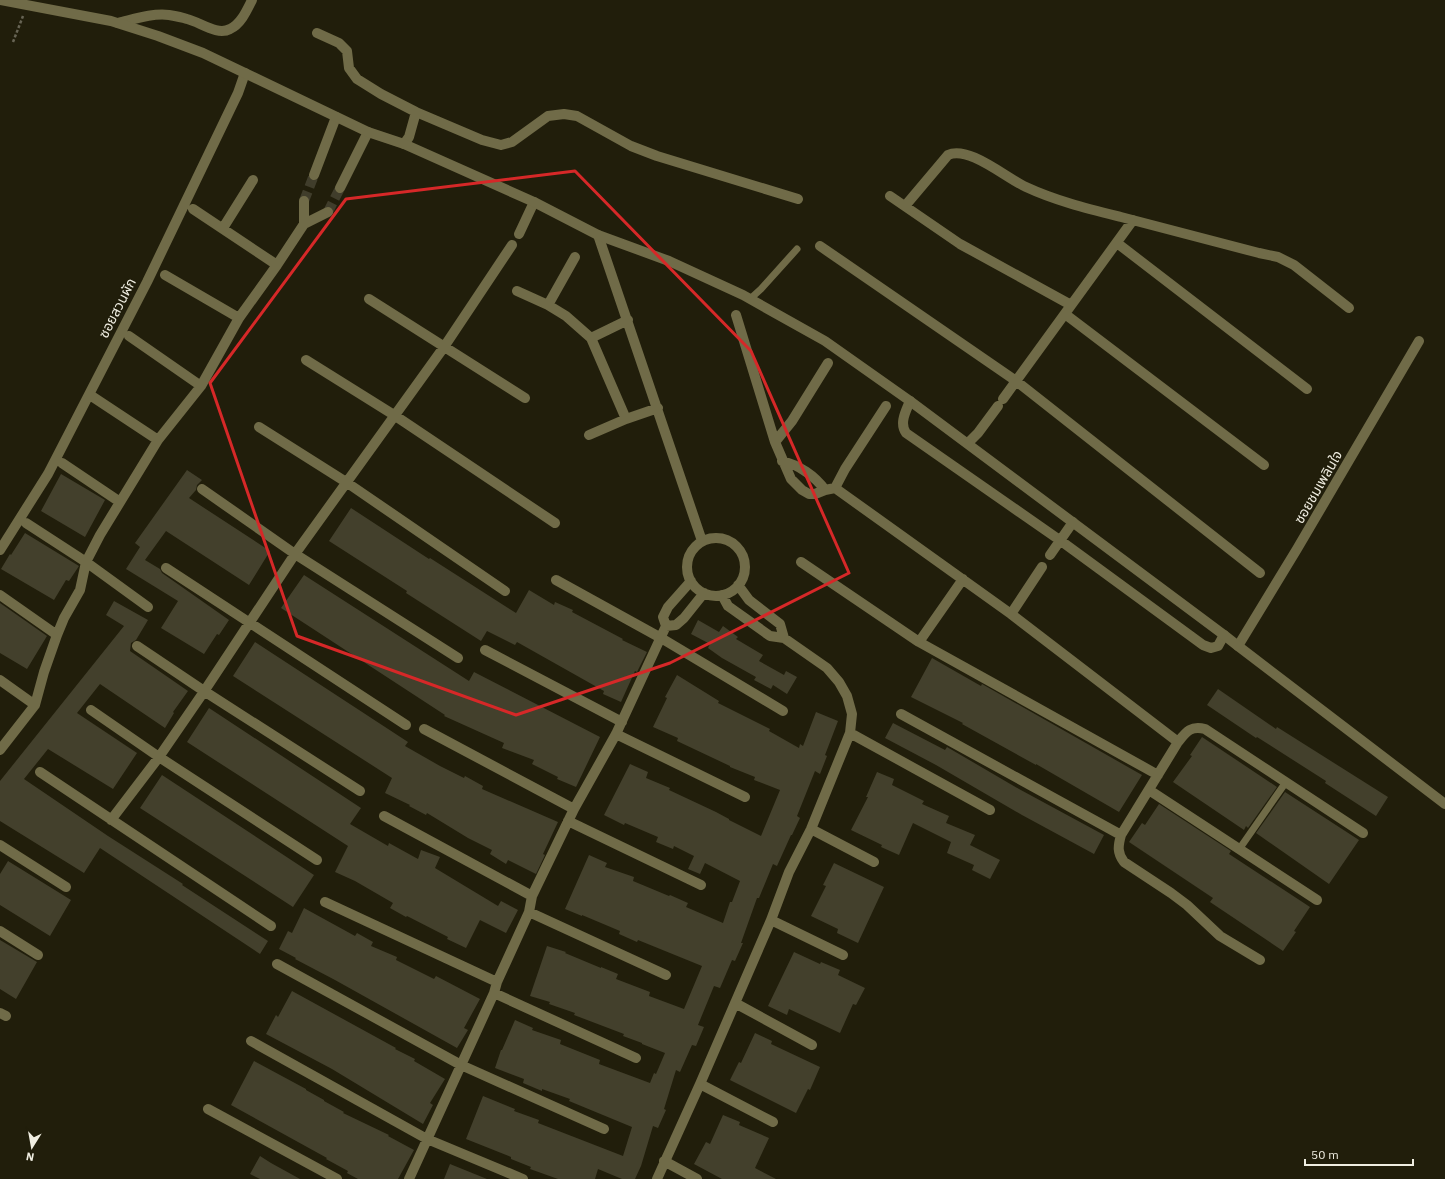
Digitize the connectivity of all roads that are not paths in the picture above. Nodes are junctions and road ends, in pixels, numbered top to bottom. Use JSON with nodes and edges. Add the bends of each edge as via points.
{"nodes":[{"id":1,"x":0,"y":0,"type":"edge"},
{"id":2,"x":252,"y":0,"type":"edge"},
{"id":3,"x":118,"y":23,"type":"junction"},
{"id":4,"x":317,"y":33,"type":"dead end"},
{"id":5,"x":245,"y":73,"type":"junction"},
{"id":6,"x":415,"y":116,"type":"junction"},
{"id":7,"x":336,"y":117,"type":"junction"},
{"id":8,"x":368,"y":132,"type":"junction"},
{"id":9,"x":406,"y":140,"type":"junction"},
{"id":10,"x":314,"y":175,"type":"tunnel mouth"},
{"id":11,"x":253,"y":180,"type":"dead end"},
{"id":12,"x":340,"y":188,"type":"tunnel mouth"},
{"id":13,"x":890,"y":196,"type":"dead end"},
{"id":14,"x":798,"y":199,"type":"dead end"},
{"id":15,"x":304,"y":201,"type":"tunnel mouth"},
{"id":16,"x":534,"y":202,"type":"junction"},
{"id":17,"x":905,"y":206,"type":"junction"},
{"id":18,"x":193,"y":209,"type":"dead end"},
{"id":19,"x":328,"y":212,"type":"tunnel mouth"},
{"id":20,"x":1133,"y":220,"type":"junction"},
{"id":21,"x":304,"y":224,"type":"junction"},
{"id":22,"x":223,"y":228,"type":"junction"},
{"id":23,"x":519,"y":234,"type":"dead end"},
{"id":24,"x":598,"y":235,"type":"junction"},
{"id":25,"x":1117,"y":243,"type":"junction"},
{"id":26,"x":512,"y":245,"type":"dead end"},
{"id":27,"x":820,"y":246,"type":"dead end"},
{"id":28,"x":797,"y":249,"type":"dead end"},
{"id":29,"x":575,"y":256,"type":"dead end"},
{"id":30,"x":277,"y":265,"type":"junction"},
{"id":31,"x":165,"y":276,"type":"dead end"},
{"id":32,"x":517,"y":291,"type":"dead end"},
{"id":33,"x":369,"y":299,"type":"dead end"},
{"id":34,"x":750,"y":299,"type":"junction"},
{"id":35,"x":548,"y":305,"type":"junction"},
{"id":36,"x":1071,"y":305,"type":"junction"},
{"id":37,"x":1349,"y":308,"type":"dead end"},
{"id":38,"x":1065,"y":314,"type":"junction"},
{"id":39,"x":736,"y":315,"type":"dead end"},
{"id":40,"x":239,"y":318,"type":"junction"},
{"id":41,"x":628,"y":320,"type":"junction"},
{"id":42,"x":129,"y":336,"type":"dead end"},
{"id":43,"x":591,"y":338,"type":"junction"},
{"id":44,"x":1419,"y":341,"type":"dead end"},
{"id":45,"x":444,"y":347,"type":"junction"},
{"id":46,"x":306,"y":360,"type":"dead end"},
{"id":47,"x":828,"y":363,"type":"dead end"},
{"id":48,"x":1016,"y":381,"type":"junction"},
{"id":49,"x":201,"y":386,"type":"junction"},
{"id":50,"x":1307,"y":389,"type":"dead end"},
{"id":51,"x":93,"y":397,"type":"dead end"},
{"id":52,"x":525,"y":398,"type":"dead end"},
{"id":53,"x":910,"y":401,"type":"junction"},
{"id":54,"x":886,"y":406,"type":"dead end"},
{"id":55,"x":658,"y":408,"type":"junction"},
{"id":56,"x":394,"y":415,"type":"junction"},
{"id":57,"x":626,"y":419,"type":"junction"},
{"id":58,"x":259,"y":427,"type":"dead end"},
{"id":59,"x":589,"y":436,"type":"dead end"},
{"id":60,"x":158,"y":440,"type":"junction"},
{"id":61,"x":775,"y":442,"type":"junction"},
{"id":62,"x":968,"y":443,"type":"junction"},
{"id":63,"x":782,"y":461,"type":"junction"},
{"id":64,"x":62,"y":463,"type":"dead end"},
{"id":65,"x":1264,"y":465,"type":"dead end"},
{"id":66,"x":346,"y":482,"type":"junction"},
{"id":67,"x":835,"y":488,"type":"junction"},
{"id":68,"x":202,"y":489,"type":"dead end"},
{"id":69,"x":825,"y":490,"type":"junction"},
{"id":70,"x":120,"y":502,"type":"junction"},
{"id":71,"x":1073,"y":522,"type":"junction"},
{"id":72,"x":26,"y":523,"type":"dead end"},
{"id":73,"x":555,"y":523,"type":"dead end"},
{"id":74,"x":702,"y":541,"type":"junction"},
{"id":75,"x":1060,"y":541,"type":"junction"},
{"id":76,"x":0,"y":550,"type":"edge"},
{"id":77,"x":295,"y":554,"type":"junction"},
{"id":78,"x":1050,"y":555,"type":"dead end"},
{"id":79,"x":86,"y":562,"type":"junction"},
{"id":80,"x":801,"y":562,"type":"dead end"},
{"id":81,"x":1042,"y":567,"type":"dead end"},
{"id":82,"x":166,"y":568,"type":"dead end"},
{"id":83,"x":1260,"y":573,"type":"dead end"},
{"id":84,"x":964,"y":579,"type":"junction"},
{"id":85,"x":556,"y":580,"type":"dead end"},
{"id":86,"x":690,"y":581,"type":"junction"},
{"id":87,"x":738,"y":585,"type":"junction"},
{"id":88,"x":505,"y":591,"type":"dead end"},
{"id":89,"x":704,"y":593,"type":"junction"},
{"id":90,"x":0,"y":595,"type":"edge"},
{"id":91,"x":722,"y":595,"type":"junction"},
{"id":92,"x":148,"y":607,"type":"dead end"},
{"id":93,"x":1011,"y":614,"type":"junction"},
{"id":94,"x":249,"y":622,"type":"junction"},
{"id":95,"x":666,"y":626,"type":"junction"},
{"id":96,"x":1224,"y":634,"type":"junction"},
{"id":97,"x":57,"y":635,"type":"junction"},
{"id":98,"x":661,"y":638,"type":"junction"},
{"id":99,"x":784,"y":638,"type":"junction"},
{"id":100,"x":919,"y":642,"type":"junction"},
{"id":101,"x":137,"y":646,"type":"dead end"},
{"id":102,"x":1238,"y":646,"type":"junction"},
{"id":103,"x":485,"y":650,"type":"dead end"},
{"id":104,"x":458,"y":658,"type":"dead end"},
{"id":105,"x":0,"y":680,"type":"edge"},
{"id":106,"x":204,"y":692,"type":"junction"},
{"id":107,"x":36,"y":705,"type":"junction"},
{"id":108,"x":91,"y":710,"type":"dead end"},
{"id":109,"x":783,"y":711,"type":"dead end"},
{"id":110,"x":901,"y":714,"type":"dead end"},
{"id":111,"x":622,"y":722,"type":"junction"},
{"id":112,"x":406,"y":725,"type":"dead end"},
{"id":113,"x":424,"y":729,"type":"dead end"},
{"id":114,"x":850,"y":733,"type":"junction"},
{"id":115,"x":616,"y":734,"type":"junction"},
{"id":116,"x":1178,"y":742,"type":"junction"},
{"id":117,"x":0,"y":750,"type":"edge"},
{"id":118,"x":159,"y":757,"type":"junction"},
{"id":119,"x":40,"y":772,"type":"dead end"},
{"id":120,"x":1158,"y":775,"type":"junction"},
{"id":121,"x":1286,"y":782,"type":"junction"},
{"id":122,"x":1149,"y":790,"type":"junction"},
{"id":123,"x":360,"y":791,"type":"dead end"},
{"id":124,"x":745,"y":797,"type":"dead end"},
{"id":125,"x":1445,"y":804,"type":"edge"},
{"id":126,"x":574,"y":809,"type":"junction"},
{"id":127,"x":990,"y":810,"type":"dead end"},
{"id":128,"x":384,"y":816,"type":"dead end"},
{"id":129,"x":111,"y":820,"type":"junction"},
{"id":130,"x":568,"y":821,"type":"junction"},
{"id":131,"x":811,"y":829,"type":"junction"},
{"id":132,"x":1363,"y":833,"type":"dead end"},
{"id":133,"x":1122,"y":835,"type":"junction"},
{"id":134,"x":0,"y":845,"type":"edge"},
{"id":135,"x":1240,"y":848,"type":"junction"},
{"id":136,"x":318,"y":860,"type":"dead end"},
{"id":137,"x":874,"y":862,"type":"dead end"},
{"id":138,"x":701,"y":885,"type":"dead end"},
{"id":139,"x":66,"y":888,"type":"dead end"},
{"id":140,"x":532,"y":896,"type":"junction"},
{"id":141,"x":1317,"y":900,"type":"dead end"},
{"id":142,"x":325,"y":902,"type":"dead end"},
{"id":143,"x":529,"y":912,"type":"junction"},
{"id":144,"x":771,"y":920,"type":"junction"},
{"id":145,"x":271,"y":926,"type":"dead end"},
{"id":146,"x":0,"y":931,"type":"edge"},
{"id":147,"x":843,"y":955,"type":"dead end"},
{"id":148,"x":38,"y":956,"type":"dead end"},
{"id":149,"x":1260,"y":960,"type":"dead end"},
{"id":150,"x":276,"y":964,"type":"dead end"},
{"id":151,"x":666,"y":975,"type":"dead end"},
{"id":152,"x":497,"y":982,"type":"junction"},
{"id":153,"x":494,"y":993,"type":"junction"},
{"id":154,"x":735,"y":1002,"type":"junction"},
{"id":155,"x":251,"y":1041,"type":"dead end"},
{"id":156,"x":812,"y":1045,"type":"dead end"},
{"id":157,"x":636,"y":1058,"type":"dead end"},
{"id":158,"x":461,"y":1065,"type":"junction"},
{"id":159,"x":700,"y":1084,"type":"junction"},
{"id":160,"x":208,"y":1109,"type":"dead end"},
{"id":161,"x":773,"y":1122,"type":"dead end"},
{"id":162,"x":604,"y":1129,"type":"dead end"},
{"id":163,"x":427,"y":1139,"type":"junction"},
{"id":164,"x":664,"y":1161,"type":"junction"},
{"id":165,"x":337,"y":1179,"type":"edge"},
{"id":166,"x":408,"y":1179,"type":"edge"},
{"id":167,"x":523,"y":1179,"type":"edge"},
{"id":168,"x":657,"y":1179,"type":"edge"},
{"id":169,"x":697,"y":1179,"type":"edge"}],
"edges":[{"from":1,"to":3,"type":"street"},
{"from":2,"to":3,"type":"street","via":[[244,16],[225,31],[188,19],[155,14]]},
{"from":3,"to":5,"type":"street","via":[[203,54]]},
{"from":4,"to":6,"type":"street","via":[[339,43],[346,51],[350,68],[357,79]]},
{"from":5,"to":7,"type":"street"},
{"from":5,"to":76,"type":"street","name":"ซอยสวนผัก","via":[[238,93],[147,282],[48,474]]},
{"from":6,"to":9,"type":"street"},
{"from":6,"to":14,"type":"street","via":[[501,145],[512,142],[548,116],[577,116],[644,151]]},
{"from":7,"to":8,"type":"street"},
{"from":7,"to":10,"type":"street"},
{"from":8,"to":9,"type":"street"},
{"from":8,"to":12,"type":"street"},
{"from":9,"to":16,"type":"street"},
{"from":11,"to":22,"type":"street"},
{"from":13,"to":17,"type":"street"},
{"from":15,"to":21,"type":"street"},
{"from":16,"to":23,"type":"street"},
{"from":16,"to":24,"type":"street"},
{"from":17,"to":20,"type":"street","via":[[948,155],[954,152],[982,161],[1046,196]]},
{"from":17,"to":36,"type":"street","via":[[960,244]]},
{"from":18,"to":22,"type":"street"},
{"from":19,"to":21,"type":"street"},
{"from":20,"to":25,"type":"street"},
{"from":20,"to":37,"type":"street","via":[[1278,257],[1294,265]]},
{"from":21,"to":30,"type":"street"},
{"from":22,"to":30,"type":"street"},
{"from":24,"to":34,"type":"street","via":[[669,261]]},
{"from":24,"to":41,"type":"street"},
{"from":25,"to":36,"type":"street"},
{"from":25,"to":50,"type":"street"},
{"from":26,"to":45,"type":"street"},
{"from":27,"to":48,"type":"street"},
{"from":28,"to":34,"type":"lane"},
{"from":29,"to":35,"type":"street"},
{"from":30,"to":40,"type":"street"},
{"from":31,"to":40,"type":"street"},
{"from":32,"to":35,"type":"street"},
{"from":33,"to":45,"type":"street"},
{"from":34,"to":53,"type":"street","via":[[825,341]]},
{"from":35,"to":43,"type":"street","via":[[566,316]]},
{"from":36,"to":38,"type":"street"},
{"from":38,"to":48,"type":"street"},
{"from":38,"to":65,"type":"street"},
{"from":39,"to":61,"type":"street"},
{"from":40,"to":49,"type":"street"},
{"from":41,"to":43,"type":"street"},
{"from":41,"to":55,"type":"street"},
{"from":42,"to":49,"type":"street"},
{"from":43,"to":57,"type":"street"},
{"from":44,"to":102,"type":"street","name":"ซอยชมเพลินใจ"},
{"from":45,"to":52,"type":"street"},
{"from":45,"to":56,"type":"street"},
{"from":46,"to":56,"type":"street"},
{"from":47,"to":61,"type":"street","via":[[792,421]]},
{"from":48,"to":62,"type":"street"},
{"from":48,"to":83,"type":"street"},
{"from":49,"to":60,"type":"street"},
{"from":51,"to":60,"type":"street"},
{"from":53,"to":62,"type":"street"},
{"from":53,"to":75,"type":"street","via":[[903,421],[906,433]]},
{"from":54,"to":67,"type":"street"},
{"from":55,"to":57,"type":"street"},
{"from":55,"to":74,"type":"street"},
{"from":56,"to":66,"type":"street"},
{"from":56,"to":73,"type":"street"},
{"from":57,"to":59,"type":"street"},
{"from":58,"to":66,"type":"street"},
{"from":60,"to":70,"type":"street"},
{"from":61,"to":63,"type":"street"},
{"from":62,"to":71,"type":"street"},
{"from":63,"to":69,"type":"street","via":[[801,469],[820,482]]},
{"from":63,"to":69,"type":"street","via":[[791,479],[802,490],[815,494]]},
{"from":64,"to":70,"type":"street"},
{"from":66,"to":77,"type":"street"},
{"from":66,"to":88,"type":"street"},
{"from":67,"to":69,"type":"street"},
{"from":67,"to":84,"type":"street"},
{"from":68,"to":77,"type":"street"},
{"from":70,"to":79,"type":"street"},
{"from":71,"to":75,"type":"street"},
{"from":71,"to":96,"type":"street"},
{"from":72,"to":79,"type":"street"},
{"from":74,"to":86,"type":"street","via":[[690,554],[687,563]]},
{"from":74,"to":87,"type":"street","via":[[711,538],[721,539],[731,542],[738,549],[745,567]]},
{"from":75,"to":78,"type":"street"},
{"from":75,"to":96,"type":"street","via":[[1203,645],[1212,648],[1218,646]]},
{"from":77,"to":94,"type":"street"},
{"from":77,"to":104,"type":"street"},
{"from":79,"to":92,"type":"street"},
{"from":79,"to":97,"type":"street","via":[[80,590]]},
{"from":80,"to":100,"type":"street"},
{"from":81,"to":93,"type":"street"},
{"from":82,"to":94,"type":"street"},
{"from":84,"to":93,"type":"street"},
{"from":84,"to":100,"type":"street"},
{"from":85,"to":98,"type":"street"},
{"from":86,"to":89,"type":"street"},
{"from":86,"to":95,"type":"street","via":[[665,612],[663,617]]},
{"from":87,"to":91,"type":"street"},
{"from":87,"to":99,"type":"street","via":[[749,600],[780,624]]},
{"from":89,"to":91,"type":"street"},
{"from":89,"to":95,"type":"street","via":[[676,625]]},
{"from":90,"to":97,"type":"street"},
{"from":91,"to":99,"type":"street","via":[[728,606],[770,636]]},
{"from":93,"to":116,"type":"street"},
{"from":94,"to":106,"type":"street"},
{"from":94,"to":112,"type":"street"},
{"from":95,"to":98,"type":"street"},
{"from":96,"to":102,"type":"street"},
{"from":97,"to":107,"type":"street"},
{"from":98,"to":109,"type":"street"},
{"from":98,"to":111,"type":"street"},
{"from":99,"to":114,"type":"street","via":[[828,668],[839,682],[847,696],[852,714]]},
{"from":100,"to":120,"type":"street"},
{"from":101,"to":106,"type":"street"},
{"from":102,"to":125,"type":"street"},
{"from":103,"to":111,"type":"street"},
{"from":105,"to":107,"type":"street"},
{"from":106,"to":118,"type":"street"},
{"from":106,"to":123,"type":"street"},
{"from":107,"to":117,"type":"street"},
{"from":108,"to":118,"type":"street"},
{"from":110,"to":133,"type":"street"},
{"from":111,"to":115,"type":"street"},
{"from":113,"to":126,"type":"street"},
{"from":114,"to":127,"type":"street"},
{"from":114,"to":131,"type":"street"},
{"from":115,"to":124,"type":"street"},
{"from":115,"to":126,"type":"street"},
{"from":116,"to":120,"type":"street"},
{"from":116,"to":121,"type":"street","via":[[1193,727],[1205,729]]},
{"from":118,"to":129,"type":"street"},
{"from":118,"to":136,"type":"street"},
{"from":119,"to":129,"type":"street"},
{"from":120,"to":122,"type":"street"},
{"from":121,"to":132,"type":"street"},
{"from":121,"to":135,"type":"lane"},
{"from":122,"to":133,"type":"street"},
{"from":122,"to":135,"type":"street"},
{"from":126,"to":130,"type":"street"},
{"from":128,"to":140,"type":"street"},
{"from":129,"to":145,"type":"street"},
{"from":130,"to":138,"type":"street"},
{"from":130,"to":140,"type":"street"},
{"from":131,"to":137,"type":"street"},
{"from":131,"to":144,"type":"street"},
{"from":133,"to":149,"type":"street","via":[[1118,855],[1124,862],[1187,905],[1220,936]]},
{"from":134,"to":139,"type":"street"},
{"from":135,"to":141,"type":"street"},
{"from":140,"to":143,"type":"street"},
{"from":142,"to":152,"type":"street"},
{"from":143,"to":151,"type":"street"},
{"from":143,"to":152,"type":"street"},
{"from":144,"to":147,"type":"street"},
{"from":144,"to":154,"type":"street"},
{"from":146,"to":148,"type":"street"},
{"from":150,"to":158,"type":"street"},
{"from":152,"to":153,"type":"street"},
{"from":153,"to":157,"type":"street"},
{"from":153,"to":158,"type":"street"},
{"from":154,"to":156,"type":"street"},
{"from":154,"to":159,"type":"street"},
{"from":155,"to":163,"type":"street"},
{"from":158,"to":162,"type":"street"},
{"from":158,"to":163,"type":"street"},
{"from":159,"to":161,"type":"street"},
{"from":159,"to":164,"type":"street"},
{"from":160,"to":165,"type":"street"},
{"from":163,"to":166,"type":"street"},
{"from":163,"to":167,"type":"street"},
{"from":164,"to":168,"type":"street"},
{"from":164,"to":169,"type":"street"}]}
